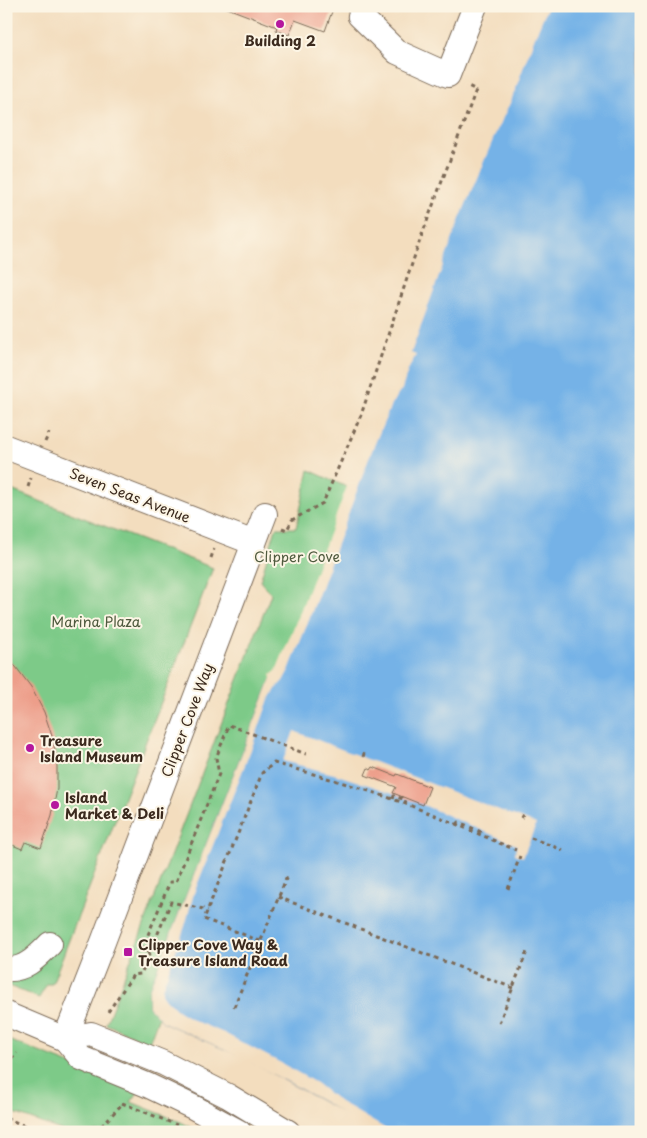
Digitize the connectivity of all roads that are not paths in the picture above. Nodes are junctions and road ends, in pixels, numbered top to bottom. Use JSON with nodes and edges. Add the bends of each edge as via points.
{"nodes":[{"id":1,"x":364,"y":6,"type":"edge"},
{"id":2,"x":475,"y":6,"type":"edge"},
{"id":3,"x":6,"y":447,"type":"edge"},
{"id":4,"x":271,"y":520,"type":"road end"},
{"id":5,"x":254,"y":543,"type":"junction"},
{"id":6,"x":50,"y":944,"type":"dead end"},
{"id":7,"x":6,"y":969,"type":"edge"},
{"id":8,"x":6,"y":1014,"type":"edge"},
{"id":9,"x":65,"y":1039,"type":"junction"},
{"id":10,"x":239,"y":1132,"type":"edge"},
{"id":11,"x":288,"y":1132,"type":"edge"}],
"edges":[{"from":1,"to":2,"type":"street","via":[[360,16],[397,52],[448,75]]},
{"from":3,"to":5,"type":"street","name":"Seven Seas Avenue"},
{"from":4,"to":5,"type":"street","name":"Clipper Cove Way"},
{"from":5,"to":9,"type":"street","name":"Clipper Cove Way"},
{"from":6,"to":7,"type":"street","via":[[24,966]]},
{"from":8,"to":9,"type":"street"},
{"from":9,"to":10,"type":"street","via":[[81,1058],[195,1108]]},
{"from":9,"to":11,"type":"street","via":[[91,1034],[163,1063],[228,1096]]}]}
